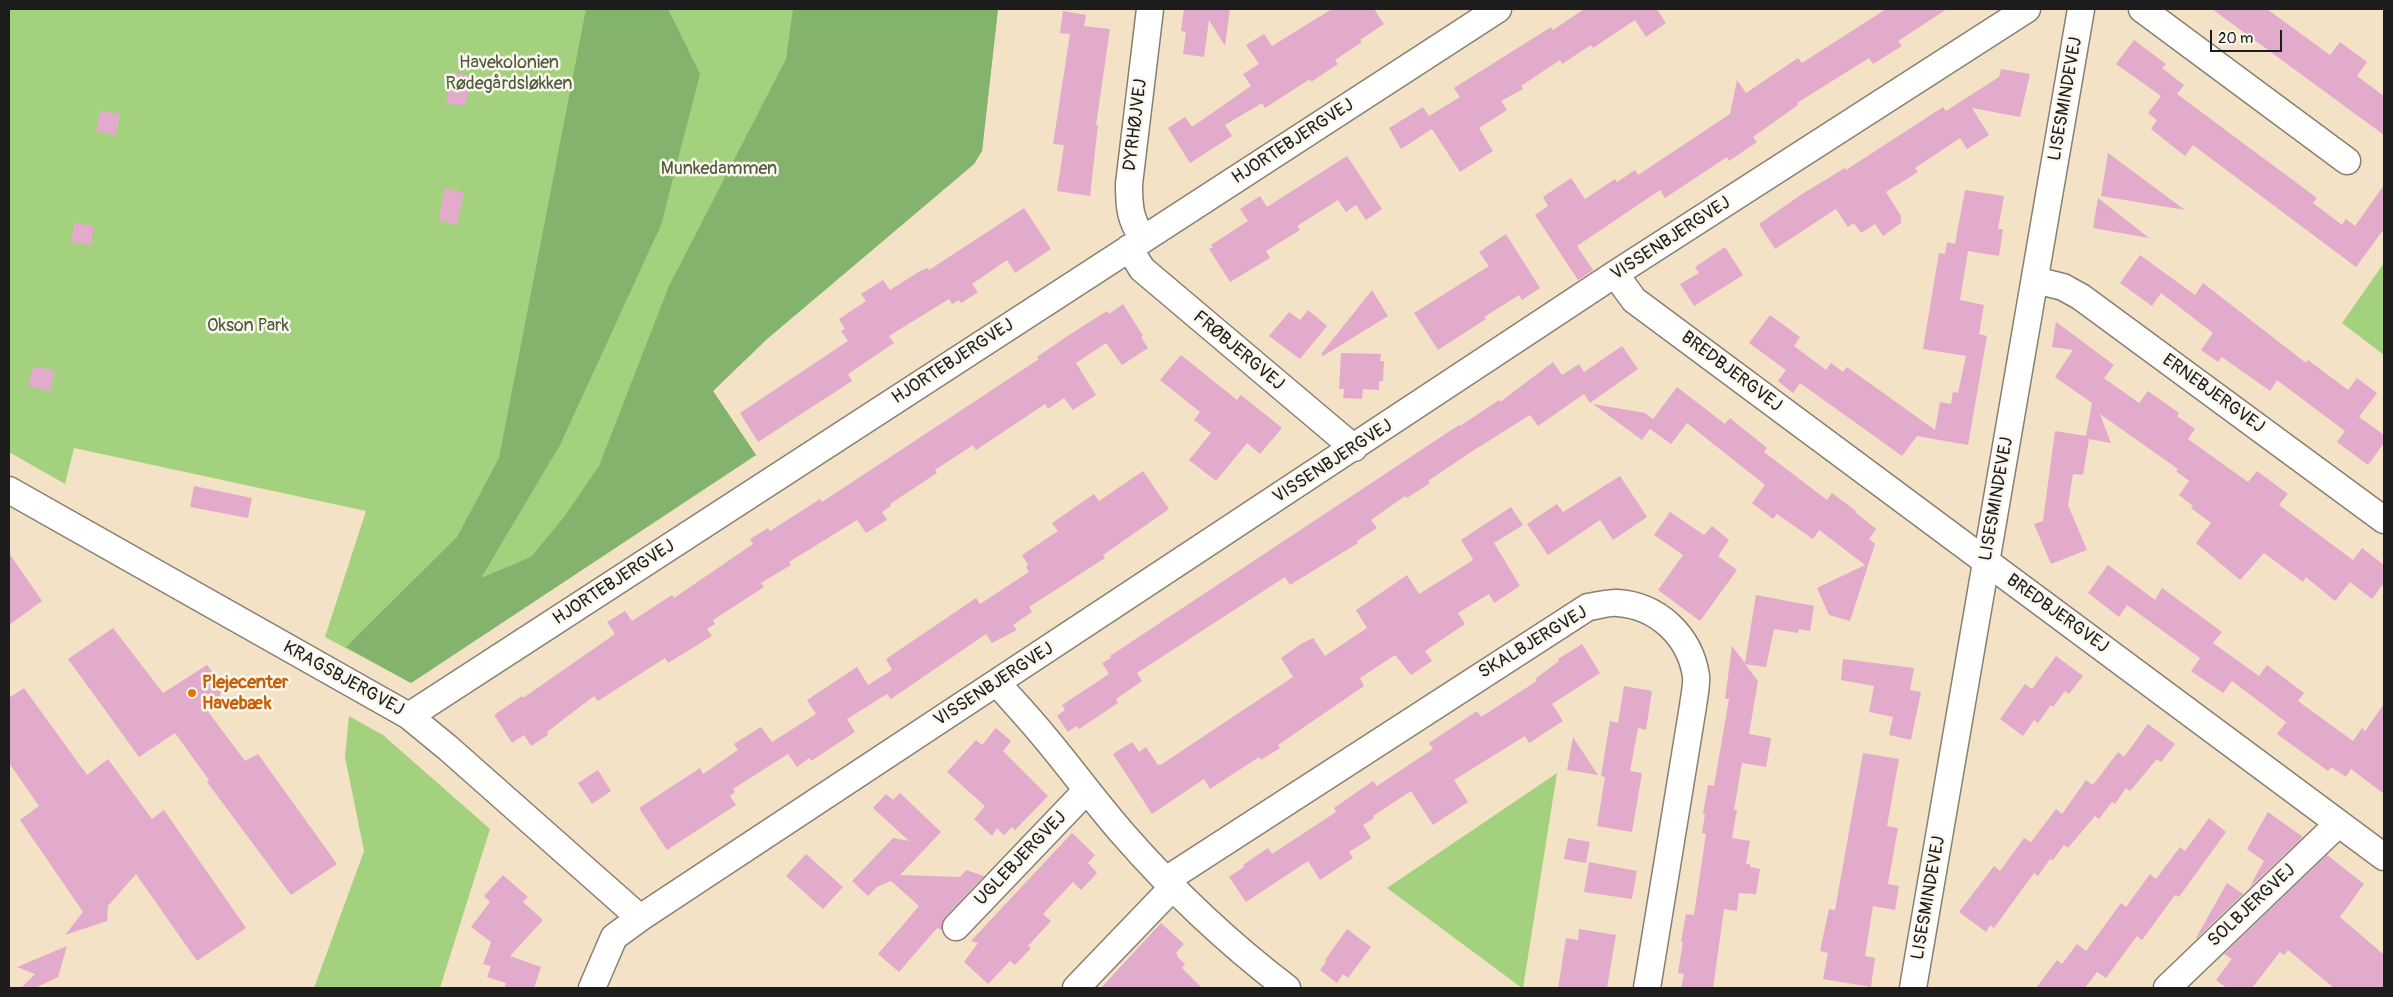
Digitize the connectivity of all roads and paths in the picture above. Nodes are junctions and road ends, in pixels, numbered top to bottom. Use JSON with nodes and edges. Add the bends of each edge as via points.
{"nodes":[{"id":1,"x":1150,"y":9,"type":"edge"},
{"id":2,"x":1498,"y":9,"type":"edge"},
{"id":3,"x":2027,"y":9,"type":"edge"},
{"id":4,"x":2081,"y":9,"type":"edge"},
{"id":5,"x":2142,"y":9,"type":"edge"},
{"id":6,"x":2347,"y":161,"type":"dead end"},
{"id":7,"x":1136,"y":243,"type":"junction"},
{"id":8,"x":1616,"y":274,"type":"junction"},
{"id":9,"x":2035,"y":280,"type":"junction"},
{"id":10,"x":1354,"y":448,"type":"junction"},
{"id":11,"x":9,"y":490,"type":"edge"},
{"id":12,"x":2384,"y":520,"type":"edge"},
{"id":13,"x":1987,"y":562,"type":"junction"},
{"id":14,"x":997,"y":683,"type":"junction"},
{"id":15,"x":409,"y":716,"type":"junction"},
{"id":16,"x":1086,"y":791,"type":"junction"},
{"id":17,"x":2338,"y":824,"type":"junction"},
{"id":18,"x":2384,"y":857,"type":"edge"},
{"id":19,"x":1169,"y":883,"type":"junction"},
{"id":20,"x":640,"y":918,"type":"junction"},
{"id":21,"x":956,"y":927,"type":"dead end"},
{"id":22,"x":1269,"y":983,"type":"edge"},
{"id":23,"x":592,"y":988,"type":"edge"},
{"id":24,"x":1076,"y":988,"type":"edge"},
{"id":25,"x":1646,"y":988,"type":"edge"},
{"id":26,"x":1913,"y":988,"type":"edge"},
{"id":27,"x":2167,"y":988,"type":"edge"}],
"edges":[{"from":1,"to":7,"type":"street","name":"DYRHØJVEJ","via":[[1129,184],[1129,206]]},
{"from":2,"to":7,"type":"street","name":"HJORTEBJERGVEJ"},
{"from":3,"to":8,"type":"street","name":"VISSENBJERGVEJ"},
{"from":4,"to":9,"type":"street","name":"LISESMINDEVEJ"},
{"from":5,"to":6,"type":"street"},
{"from":7,"to":10,"type":"street","name":"FRØBJERGVEJ","via":[[1142,269]]},
{"from":7,"to":15,"type":"street","name":"HJORTEBJERGVEJ"},
{"from":8,"to":10,"type":"street","name":"VISSENBJERGVEJ"},
{"from":8,"to":13,"type":"street","name":"BREDBJERGVEJ","via":[[1634,300]]},
{"from":9,"to":12,"type":"street","name":"ERNEBJERGVEJ","via":[[2063,287],[2081,297]]},
{"from":9,"to":13,"type":"street","name":"LISESMINDEVEJ"},
{"from":10,"to":14,"type":"street","name":"VISSENBJERGVEJ"},
{"from":11,"to":15,"type":"street","name":"KRAGSBJERGVEJ"},
{"from":13,"to":17,"type":"street","name":"BREDBJERGVEJ","via":[[2253,757]]},
{"from":13,"to":26,"type":"street","name":"LISESMINDEVEJ"},
{"from":14,"to":16,"type":"street"},
{"from":14,"to":20,"type":"street","name":"VISSENBJERGVEJ"},
{"from":15,"to":20,"type":"street","name":"KRAGSBJERGVEJ"},
{"from":16,"to":19,"type":"street"},
{"from":16,"to":21,"type":"street","name":"UGLEBJERGVEJ"},
{"from":17,"to":18,"type":"street","name":"BREDBJERGVEJ"},
{"from":17,"to":27,"type":"street","name":"SOLBJERGVEJ"},
{"from":19,"to":22,"type":"street"},
{"from":19,"to":24,"type":"street"},
{"from":19,"to":25,"type":"street","name":"SKALBJERGVEJ","via":[[1588,607],[1617,603],[1646,609],[1670,624],[1688,648],[1696,677]]},
{"from":20,"to":23,"type":"street","name":"VISSENBJERGVEJ","via":[[614,936]]}]}
